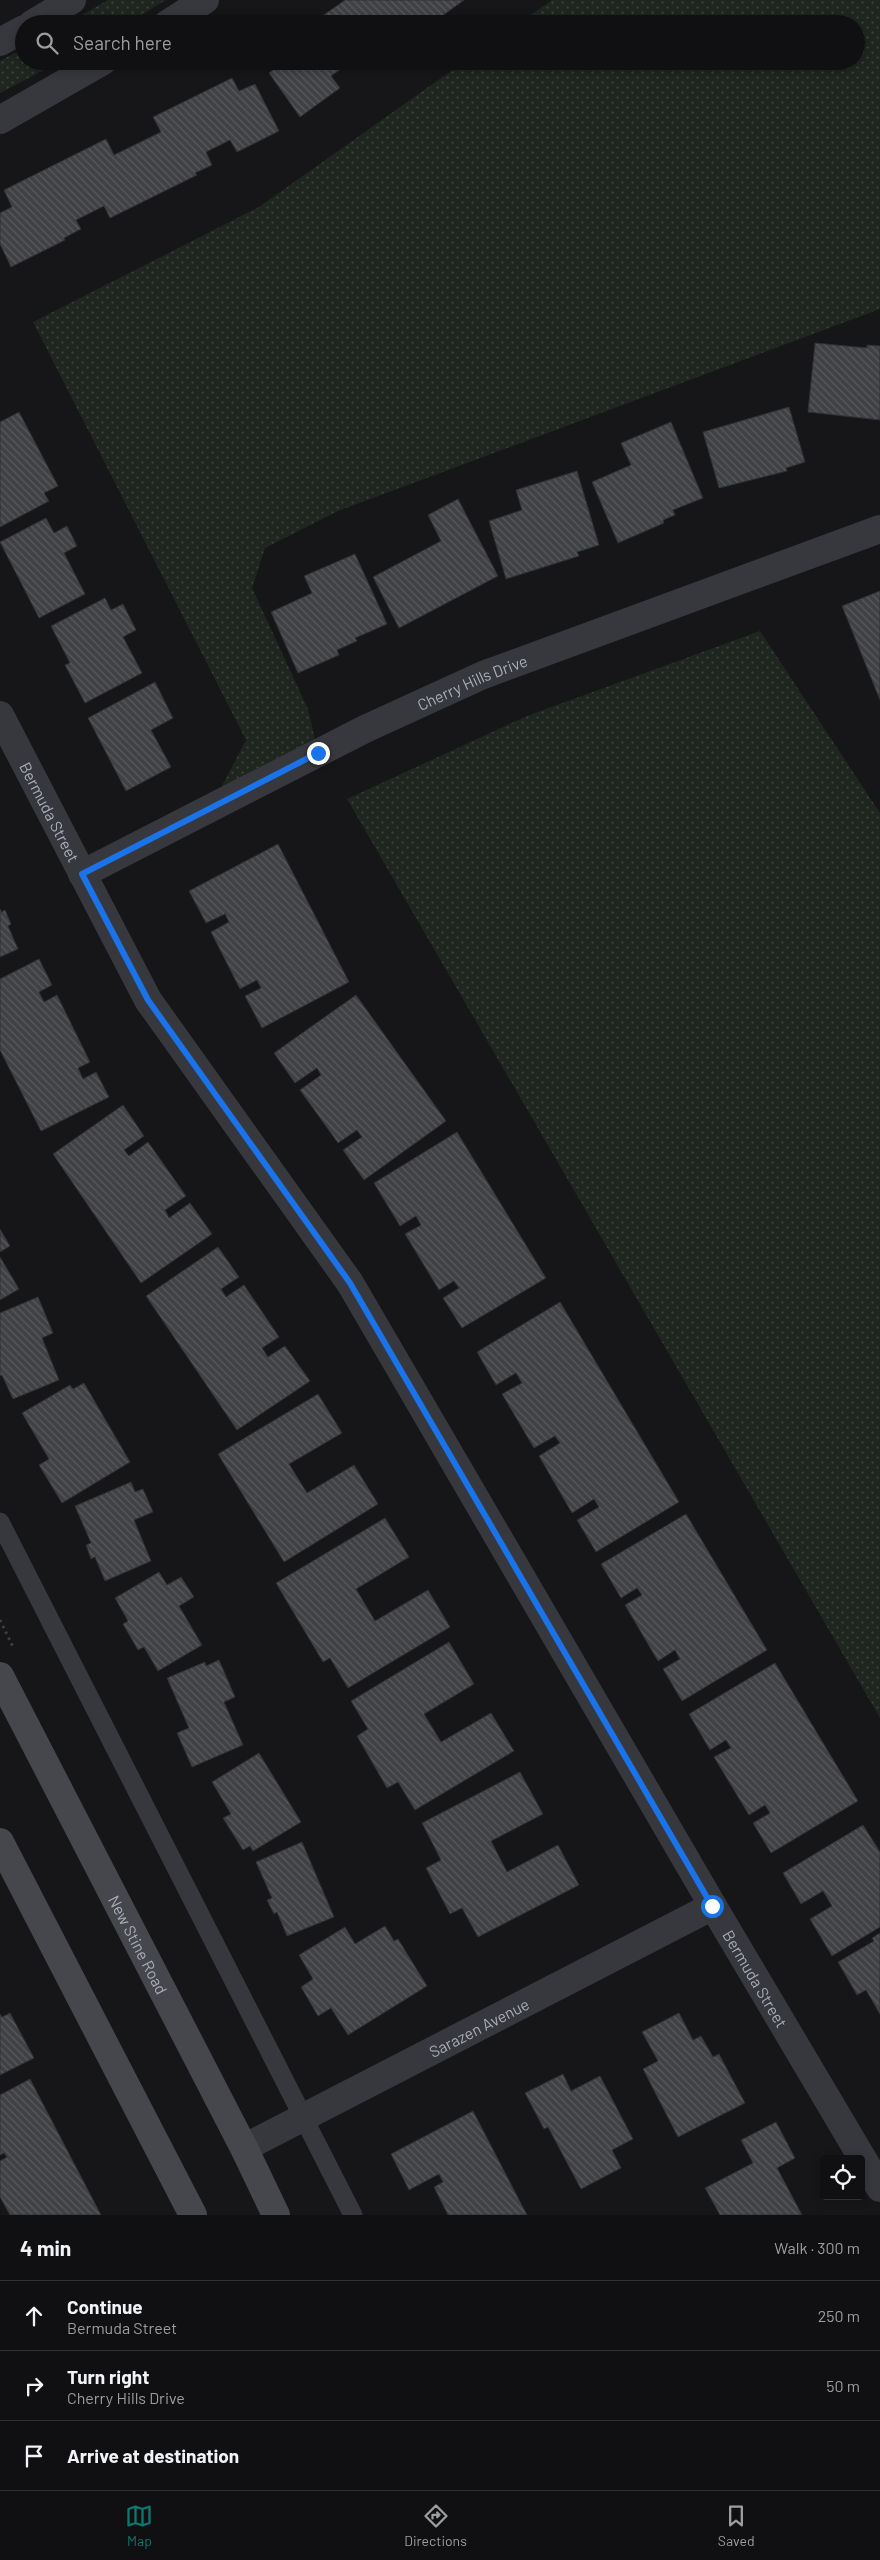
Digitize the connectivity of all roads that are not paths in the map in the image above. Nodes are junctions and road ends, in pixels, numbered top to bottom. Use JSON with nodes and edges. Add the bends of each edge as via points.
{"nodes":[{"id":1,"x":72,"y":0,"type":"edge"},
{"id":2,"x":205,"y":0,"type":"edge"},
{"id":3,"x":47,"y":15,"type":"edge"},
{"id":4,"x":181,"y":15,"type":"edge"},
{"id":5,"x":88,"y":70,"type":"edge"},
{"id":6,"x":0,"y":120,"type":"edge"},
{"id":7,"x":880,"y":529,"type":"edge"},
{"id":8,"x":0,"y":715,"type":"edge"},
{"id":9,"x":82,"y":874,"type":"junction"},
{"id":10,"x":0,"y":1522,"type":"edge"},
{"id":11,"x":0,"y":1676,"type":"edge"},
{"id":12,"x":0,"y":1842,"type":"edge"},
{"id":13,"x":712,"y":1906,"type":"junction"},
{"id":14,"x":303,"y":2117,"type":"junction"},
{"id":15,"x":244,"y":2148,"type":"junction"},
{"id":16,"x":880,"y":2188,"type":"edge"},
{"id":17,"x":193,"y":2215,"type":"edge"},
{"id":18,"x":276,"y":2215,"type":"edge"},
{"id":19,"x":353,"y":2215,"type":"edge"}],
"edges":[{"from":1,"to":3,"type":"street"},
{"from":2,"to":4,"type":"street"},
{"from":5,"to":6,"type":"street"},
{"from":7,"to":9,"type":"street","name":"Cherry Hills Drive","via":[[483,675],[366,729]]},
{"from":8,"to":9,"type":"street","name":"Bermuda Street"},
{"from":9,"to":13,"type":"street","name":"Bermuda Street","via":[[148,1000],[350,1283]]},
{"from":10,"to":14,"type":"lane"},
{"from":11,"to":15,"type":"main road","name":"New Stine Road"},
{"from":12,"to":17,"type":"main road"},
{"from":13,"to":14,"type":"street","name":"Sarazen Avenue"},
{"from":13,"to":16,"type":"street","name":"Bermuda Street"},
{"from":14,"to":15,"type":"street","name":"Sarazen Avenue"},
{"from":14,"to":19,"type":"lane"},
{"from":15,"to":18,"type":"main road","name":"New Stine Road"}]}
